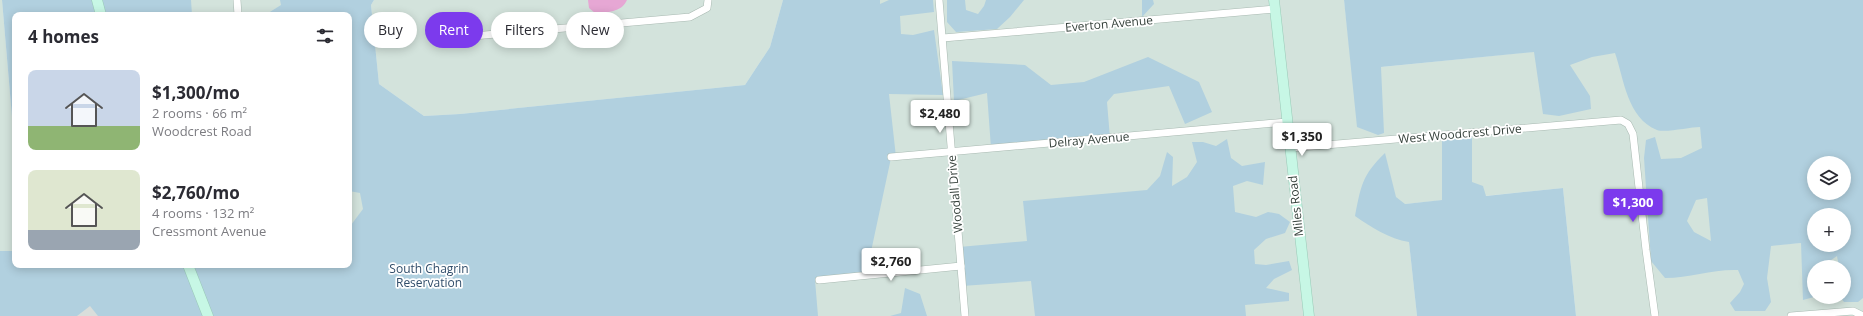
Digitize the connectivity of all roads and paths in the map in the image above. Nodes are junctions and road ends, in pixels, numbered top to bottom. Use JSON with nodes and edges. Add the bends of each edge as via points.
{"nodes":[{"id":1,"x":98,"y":0,"type":"edge"},
{"id":2,"x":237,"y":0,"type":"edge"},
{"id":3,"x":708,"y":0,"type":"edge"},
{"id":4,"x":939,"y":0,"type":"edge"},
{"id":5,"x":1275,"y":4,"type":"edge"},
{"id":6,"x":100,"y":12,"type":"edge"},
{"id":7,"x":238,"y":12,"type":"edge"},
{"id":8,"x":483,"y":35,"type":"edge"},
{"id":9,"x":943,"y":38,"type":"junction"},
{"id":10,"x":1287,"y":122,"type":"junction"},
{"id":11,"x":1290,"y":148,"type":"junction"},
{"id":12,"x":951,"y":152,"type":"junction"},
{"id":13,"x":891,"y":158,"type":"dead end"},
{"id":14,"x":961,"y":266,"type":"junction"},
{"id":15,"x":189,"y":268,"type":"edge"},
{"id":16,"x":819,"y":280,"type":"dead end"},
{"id":17,"x":1862,"y":315,"type":"edge"},
{"id":18,"x":208,"y":316,"type":"edge"},
{"id":19,"x":965,"y":316,"type":"edge"},
{"id":20,"x":1309,"y":316,"type":"edge"},
{"id":21,"x":1656,"y":316,"type":"edge"},
{"id":22,"x":1791,"y":316,"type":"edge"}],
"edges":[{"from":1,"to":6,"type":"main road"},
{"from":2,"to":7,"type":"street"},
{"from":3,"to":8,"type":"street","via":[[707,8],[690,17]]},
{"from":4,"to":9,"type":"street","name":"Woodall Drive"},
{"from":5,"to":9,"type":"street","name":"Everton Avenue"},
{"from":5,"to":10,"type":"main road","name":"Miles Road"},
{"from":9,"to":12,"type":"street","name":"Woodall Drive"},
{"from":10,"to":11,"type":"main road","name":"Miles Road"},
{"from":10,"to":12,"type":"street","name":"Delray Avenue"},
{"from":11,"to":20,"type":"main road","name":"Miles Road"},
{"from":11,"to":21,"type":"street","name":"West Woodcrest Drive","via":[[1621,120],[1628,124],[1633,134]]},
{"from":12,"to":13,"type":"street","name":"Delray Avenue"},
{"from":12,"to":14,"type":"street","name":"Woodall Drive"},
{"from":14,"to":16,"type":"street"},
{"from":14,"to":19,"type":"street","name":"Woodall Drive"},
{"from":15,"to":18,"type":"main road"},
{"from":17,"to":22,"type":"street","via":[[1853,311]]}]}
